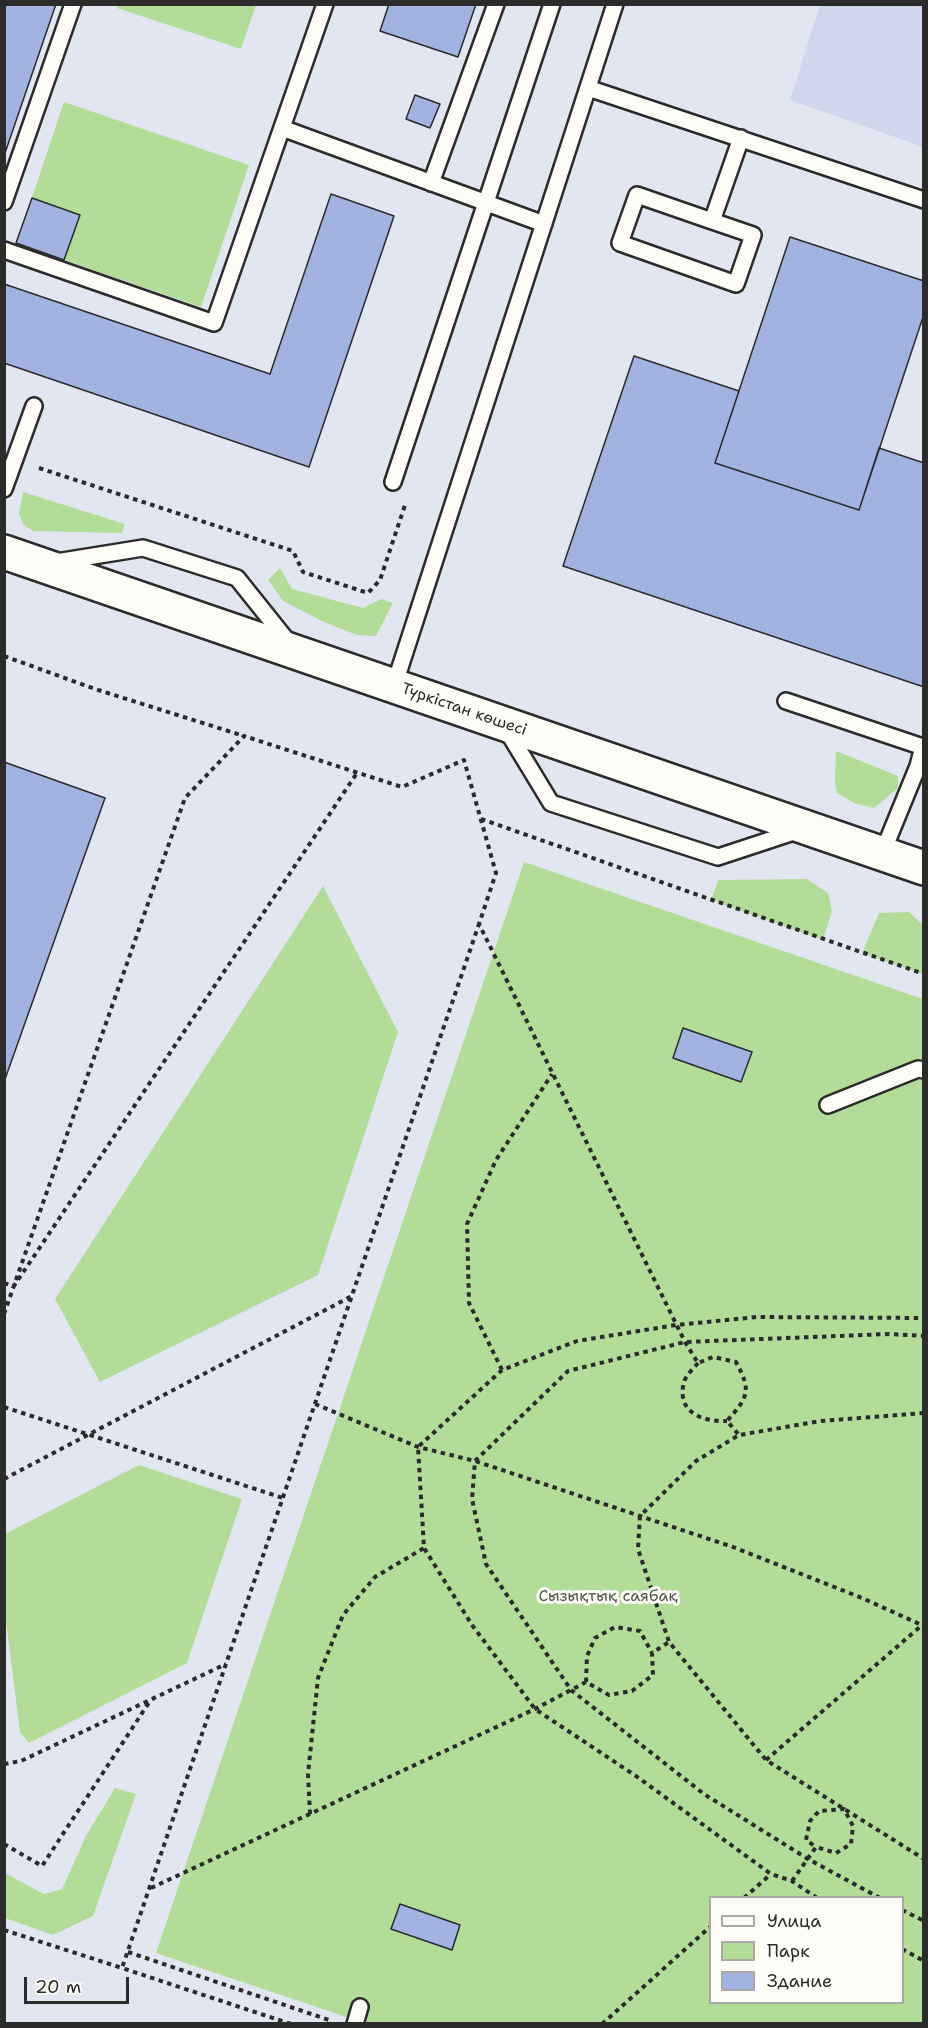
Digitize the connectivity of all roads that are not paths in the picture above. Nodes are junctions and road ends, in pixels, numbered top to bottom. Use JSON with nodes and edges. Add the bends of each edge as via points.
{"nodes":[{"id":1,"x":73,"y":4,"type":"edge"},
{"id":2,"x":325,"y":4,"type":"edge"},
{"id":3,"x":496,"y":4,"type":"edge"},
{"id":4,"x":552,"y":4,"type":"edge"},
{"id":5,"x":615,"y":4,"type":"edge"},
{"id":6,"x":588,"y":88,"type":"junction"},
{"id":7,"x":282,"y":128,"type":"junction"},
{"id":8,"x":741,"y":138,"type":"junction"},
{"id":9,"x":431,"y":183,"type":"junction"},
{"id":10,"x":924,"y":200,"type":"edge"},
{"id":11,"x":4,"y":202,"type":"edge"},
{"id":12,"x":486,"y":203,"type":"junction"},
{"id":13,"x":712,"y":220,"type":"junction"},
{"id":14,"x":544,"y":224,"type":"junction"},
{"id":15,"x":4,"y":250,"type":"edge"},
{"id":16,"x":34,"y":406,"type":"dead end"},
{"id":17,"x":393,"y":482,"type":"dead end"},
{"id":18,"x":4,"y":489,"type":"edge"},
{"id":19,"x":4,"y":552,"type":"edge"},
{"id":20,"x":40,"y":565,"type":"junction"},
{"id":21,"x":296,"y":652,"type":"junction"},
{"id":22,"x":394,"y":686,"type":"junction"},
{"id":23,"x":786,"y":701,"type":"dead end"},
{"id":24,"x":503,"y":724,"type":"junction"},
{"id":25,"x":806,"y":828,"type":"junction"},
{"id":26,"x":882,"y":854,"type":"junction"},
{"id":27,"x":924,"y":868,"type":"edge"},
{"id":28,"x":924,"y":1070,"type":"edge"},
{"id":29,"x":828,"y":1105,"type":"dead end"},
{"id":30,"x":360,"y":2007,"type":"dead end"},
{"id":31,"x":355,"y":2024,"type":"edge"}],
"edges":[{"from":1,"to":11,"type":"lane"},
{"from":2,"to":7,"type":"lane"},
{"from":3,"to":9,"type":"lane"},
{"from":4,"to":12,"type":"lane"},
{"from":5,"to":6,"type":"lane"},
{"from":6,"to":8,"type":"lane"},
{"from":6,"to":14,"type":"lane"},
{"from":7,"to":9,"type":"lane"},
{"from":7,"to":15,"type":"lane","via":[[214,323]]},
{"from":8,"to":10,"type":"lane"},
{"from":8,"to":13,"type":"lane"},
{"from":9,"to":12,"type":"lane"},
{"from":12,"to":14,"type":"lane"},
{"from":12,"to":17,"type":"lane"},
{"from":13,"to":13,"type":"lane","via":[[753,235],[736,284],[620,243],[637,195]]},
{"from":14,"to":22,"type":"lane"},
{"from":16,"to":18,"type":"lane"},
{"from":19,"to":20,"type":"main road","name":"Түркістан көшесі"},
{"from":20,"to":21,"type":"main road","name":"Түркістан көшесі"},
{"from":20,"to":21,"type":"lane","via":[[143,548],[237,578]]},
{"from":21,"to":22,"type":"main road","name":"Түркістан көшесі"},
{"from":22,"to":24,"type":"main road","name":"Түркістан көшесі"},
{"from":23,"to":26,"type":"lane","via":[[923,747]]},
{"from":24,"to":25,"type":"main road","name":"Түркістан көшесі"},
{"from":24,"to":25,"type":"lane","via":[[551,803],[718,857]]},
{"from":25,"to":26,"type":"main road","name":"Түркістан көшесі"},
{"from":26,"to":27,"type":"main road","name":"Түркістан көшесі"},
{"from":28,"to":29,"type":"lane"},
{"from":30,"to":31,"type":"lane"}]}
